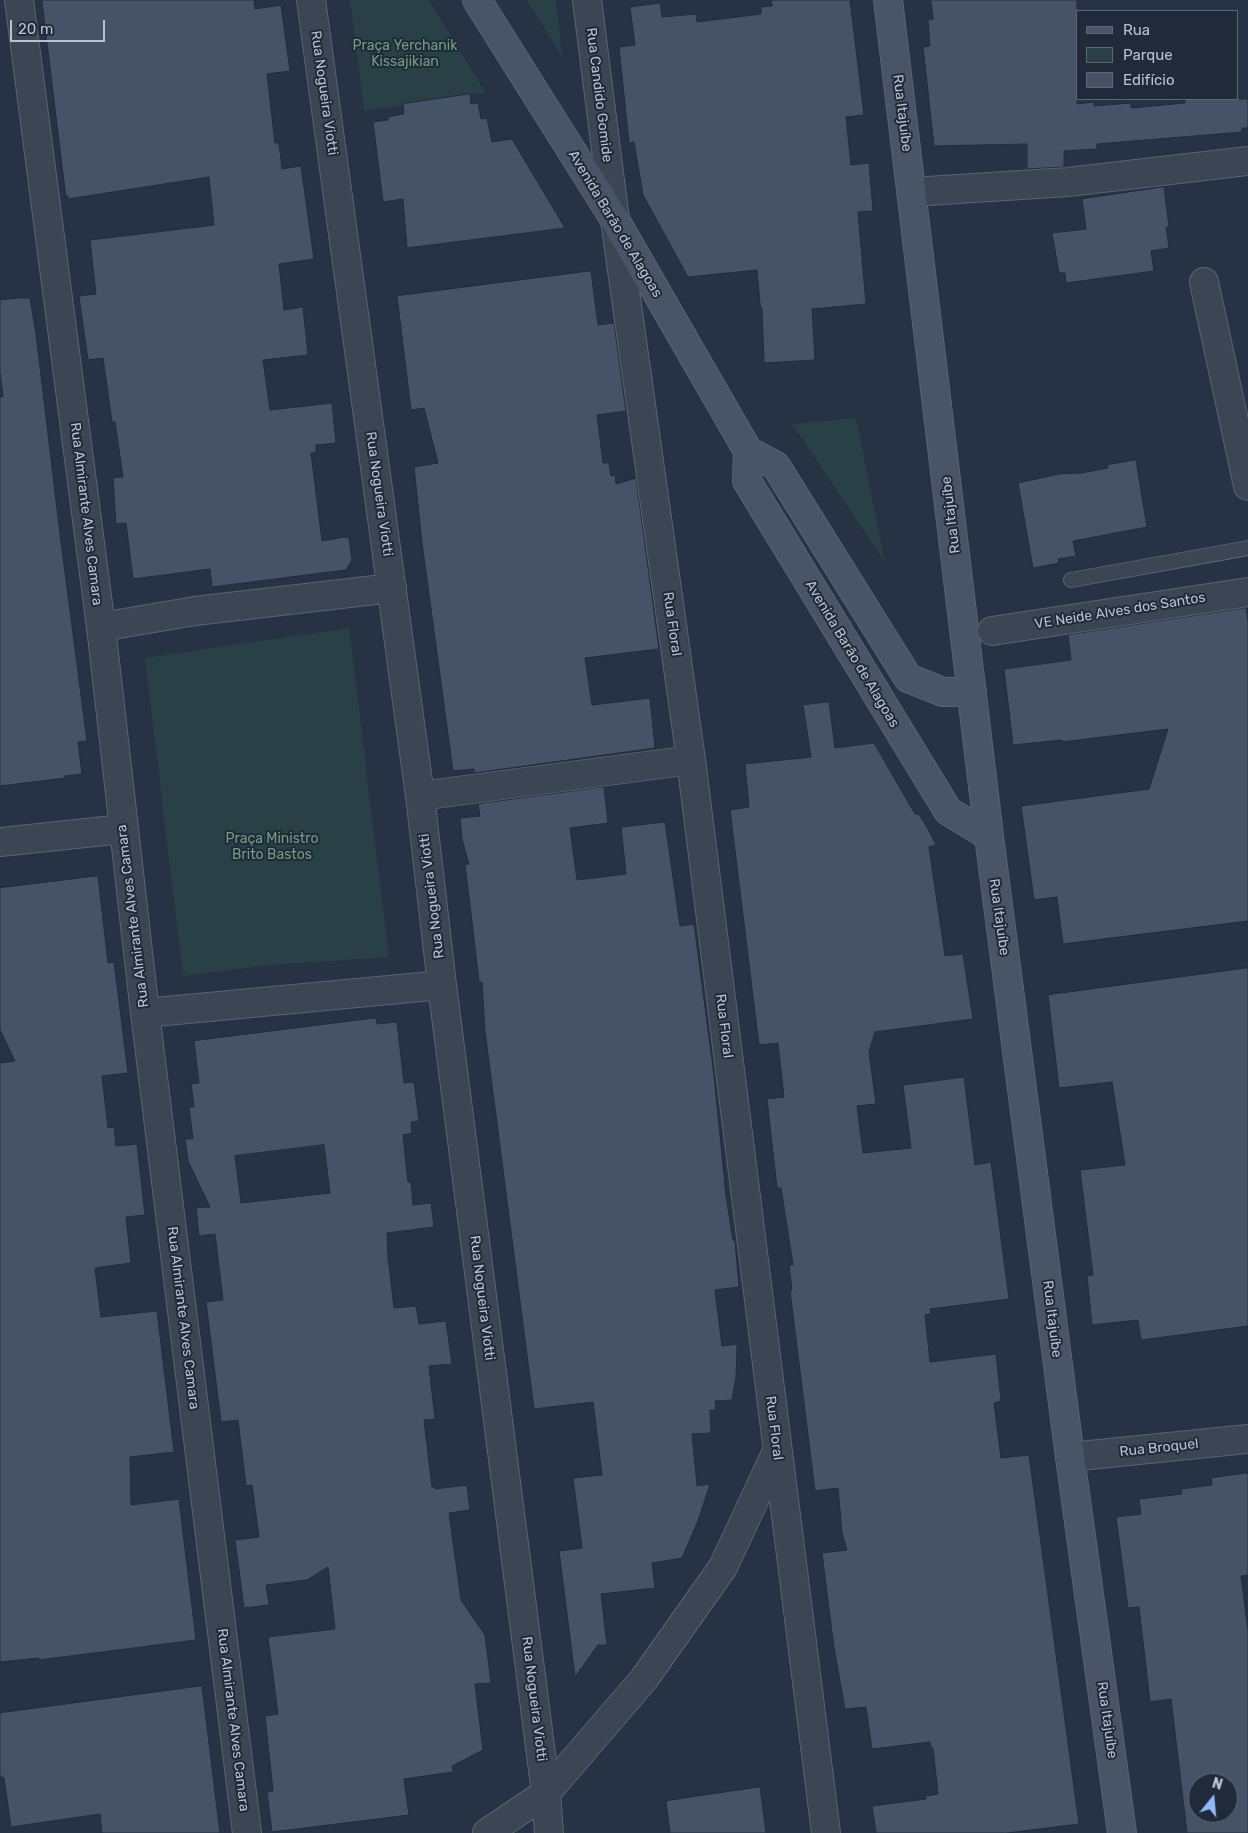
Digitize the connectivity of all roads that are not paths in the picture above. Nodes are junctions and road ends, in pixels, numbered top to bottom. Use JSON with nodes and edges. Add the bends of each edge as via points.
{"nodes":[{"id":1,"x":19,"y":0,"type":"edge"},
{"id":2,"x":311,"y":0,"type":"edge"},
{"id":3,"x":477,"y":0,"type":"edge"},
{"id":4,"x":587,"y":0,"type":"edge"},
{"id":5,"x":888,"y":0,"type":"edge"},
{"id":6,"x":1248,"y":160,"type":"edge"},
{"id":7,"x":912,"y":192,"type":"junction"},
{"id":8,"x":615,"y":220,"type":"junction"},
{"id":9,"x":1204,"y":282,"type":"dead end"},
{"id":10,"x":748,"y":451,"type":"junction"},
{"id":11,"x":1248,"y":486,"type":"edge"},
{"id":12,"x":1248,"y":548,"type":"edge"},
{"id":13,"x":1071,"y":580,"type":"dead end"},
{"id":14,"x":392,"y":588,"type":"junction"},
{"id":15,"x":1248,"y":592,"type":"edge"},
{"id":16,"x":101,"y":626,"type":"junction"},
{"id":17,"x":992,"y":631,"type":"dead end"},
{"id":18,"x":972,"y":692,"type":"junction"},
{"id":19,"x":691,"y":760,"type":"junction"},
{"id":20,"x":420,"y":796,"type":"junction"},
{"id":21,"x":123,"y":829,"type":"junction"},
{"id":22,"x":989,"y":836,"type":"junction"},
{"id":23,"x":0,"y":842,"type":"edge"},
{"id":24,"x":442,"y":985,"type":"junction"},
{"id":25,"x":145,"y":1013,"type":"junction"},
{"id":26,"x":1248,"y":1439,"type":"edge"},
{"id":27,"x":776,"y":1451,"type":"junction"},
{"id":28,"x":1070,"y":1457,"type":"junction"},
{"id":29,"x":546,"y":1793,"type":"junction"},
{"id":30,"x":247,"y":1833,"type":"edge"},
{"id":31,"x":487,"y":1833,"type":"edge"},
{"id":32,"x":550,"y":1833,"type":"edge"},
{"id":33,"x":826,"y":1833,"type":"edge"},
{"id":34,"x":1122,"y":1833,"type":"edge"}],
"edges":[{"from":1,"to":16,"type":"street","name":"Rua Almirante Alves Camara"},
{"from":2,"to":14,"type":"street","name":"Rua Nogueira Viotti"},
{"from":3,"to":8,"type":"main road","name":"Avenida Barão de Alagoas"},
{"from":4,"to":8,"type":"street","name":"Rua Candido Gomide"},
{"from":5,"to":7,"type":"main road","name":"Rua Itajuíbe"},
{"from":6,"to":7,"type":"street","via":[[1068,182]]},
{"from":7,"to":18,"type":"main road","name":"Rua Itajuíbe"},
{"from":8,"to":10,"type":"main road","name":"Avenida Barão de Alagoas"},
{"from":8,"to":19,"type":"street","name":"Rua Floral"},
{"from":9,"to":11,"type":"street"},
{"from":10,"to":18,"type":"main road","via":[[776,466],[908,678],[943,692]]},
{"from":10,"to":22,"type":"main road","name":"Avenida Barão de Alagoas","via":[[747,481],[948,810]]},
{"from":12,"to":13,"type":"lane"},
{"from":14,"to":16,"type":"street","via":[[195,610]]},
{"from":14,"to":20,"type":"street","name":"Rua Nogueira Viotti"},
{"from":15,"to":17,"type":"street","name":"VE Neide Alves dos Santos"},
{"from":16,"to":21,"type":"street","name":"Rua Almirante Alves Camara"},
{"from":18,"to":22,"type":"main road","name":"Rua Itajuíbe"},
{"from":19,"to":20,"type":"street"},
{"from":19,"to":27,"type":"street","name":"Rua Floral"},
{"from":20,"to":24,"type":"street","name":"Rua Nogueira Viotti"},
{"from":21,"to":23,"type":"street"},
{"from":21,"to":25,"type":"street","name":"Rua Almirante Alves Camara"},
{"from":22,"to":28,"type":"main road","name":"Rua Itajuíbe"},
{"from":24,"to":25,"type":"street"},
{"from":24,"to":29,"type":"street","name":"Rua Nogueira Viotti"},
{"from":25,"to":30,"type":"street","name":"Rua Almirante Alves Camara"},
{"from":26,"to":28,"type":"street","name":"Rua Broquel"},
{"from":27,"to":29,"type":"street","via":[[723,1567],[644,1679]]},
{"from":27,"to":33,"type":"street","name":"Rua Floral"},
{"from":28,"to":34,"type":"main road","name":"Rua Itajuíbe"},
{"from":29,"to":31,"type":"street"},
{"from":29,"to":32,"type":"street","name":"Rua Nogueira Viotti"}]}
